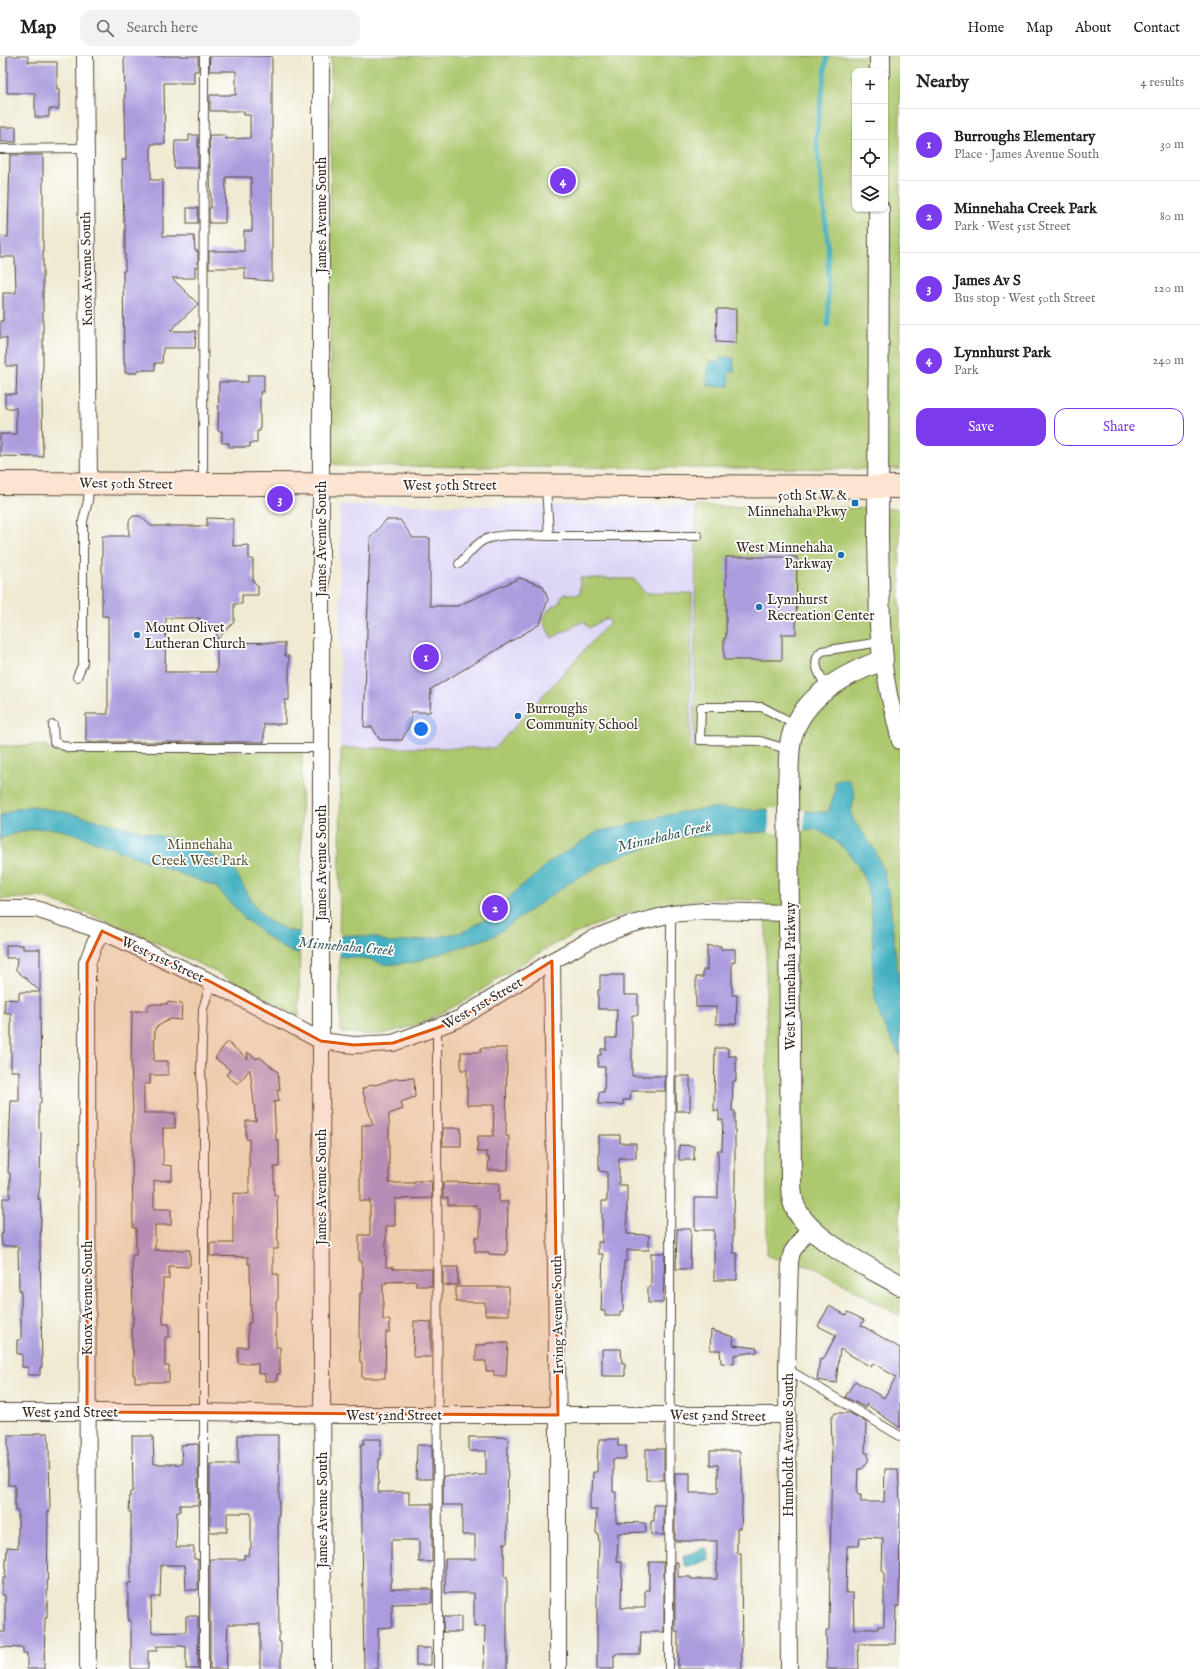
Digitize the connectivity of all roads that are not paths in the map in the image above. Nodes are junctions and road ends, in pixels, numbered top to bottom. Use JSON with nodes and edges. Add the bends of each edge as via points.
{"nodes":[{"id":1,"x":85,"y":56,"type":"edge"},
{"id":2,"x":204,"y":56,"type":"edge"},
{"id":3,"x":322,"y":56,"type":"edge"},
{"id":4,"x":880,"y":56,"type":"edge"},
{"id":5,"x":880,"y":68,"type":"edge"},
{"id":6,"x":85,"y":148,"type":"junction"},
{"id":7,"x":0,"y":149,"type":"edge"},
{"id":8,"x":879,"y":212,"type":"edge"},
{"id":9,"x":0,"y":483,"type":"edge"},
{"id":10,"x":89,"y":483,"type":"junction"},
{"id":11,"x":203,"y":484,"type":"junction"},
{"id":12,"x":321,"y":485,"type":"junction"},
{"id":13,"x":546,"y":485,"type":"junction"},
{"id":14,"x":878,"y":487,"type":"junction"},
{"id":15,"x":900,"y":487,"type":"edge"},
{"id":16,"x":549,"y":536,"type":"junction"},
{"id":17,"x":698,"y":536,"type":"dead end"},
{"id":18,"x":459,"y":564,"type":"dead end"},
{"id":19,"x":882,"y":651,"type":"junction"},
{"id":20,"x":77,"y":676,"type":"dead end"},
{"id":21,"x":827,"y":688,"type":"junction"},
{"id":22,"x":53,"y":725,"type":"dead end"},
{"id":23,"x":796,"y":725,"type":"junction"},
{"id":24,"x":900,"y":741,"type":"edge"},
{"id":25,"x":321,"y":748,"type":"junction"},
{"id":26,"x":790,"y":750,"type":"junction"},
{"id":27,"x":0,"y":909,"type":"edge"},
{"id":28,"x":790,"y":913,"type":"junction"},
{"id":29,"x":671,"y":914,"type":"junction"},
{"id":30,"x":102,"y":931,"type":"junction"},
{"id":31,"x":552,"y":961,"type":"junction"},
{"id":32,"x":211,"y":982,"type":"junction"},
{"id":33,"x":437,"y":1028,"type":"junction"},
{"id":34,"x":321,"y":1041,"type":"junction"},
{"id":35,"x":809,"y":1228,"type":"junction"},
{"id":36,"x":900,"y":1285,"type":"edge"},
{"id":37,"x":787,"y":1369,"type":"junction"},
{"id":38,"x":0,"y":1412,"type":"edge"},
{"id":39,"x":88,"y":1412,"type":"junction"},
{"id":40,"x":204,"y":1412,"type":"junction"},
{"id":41,"x":322,"y":1414,"type":"junction"},
{"id":42,"x":669,"y":1414,"type":"junction"},
{"id":43,"x":438,"y":1415,"type":"junction"},
{"id":44,"x":558,"y":1415,"type":"junction"},
{"id":45,"x":788,"y":1415,"type":"junction"},
{"id":46,"x":900,"y":1436,"type":"edge"},
{"id":47,"x":88,"y":1669,"type":"edge"},
{"id":48,"x":204,"y":1669,"type":"edge"},
{"id":49,"x":323,"y":1669,"type":"edge"},
{"id":50,"x":438,"y":1669,"type":"edge"},
{"id":51,"x":558,"y":1669,"type":"edge"},
{"id":52,"x":669,"y":1669,"type":"edge"},
{"id":53,"x":789,"y":1669,"type":"edge"}],
"edges":[{"from":1,"to":6,"type":"street","name":"Knox Avenue South"},
{"from":2,"to":11,"type":"lane"},
{"from":3,"to":12,"type":"street","name":"James Avenue South"},
{"from":4,"to":5,"type":"street"},
{"from":6,"to":7,"type":"lane"},
{"from":6,"to":10,"type":"street","name":"Knox Avenue South"},
{"from":8,"to":14,"type":"street"},
{"from":9,"to":10,"type":"main road","name":"West 50th Street"},
{"from":10,"to":11,"type":"main road","name":"West 50th Street"},
{"from":10,"to":20,"type":"lane","via":[[83,521],[82,663]]},
{"from":11,"to":12,"type":"main road","name":"West 50th Street"},
{"from":12,"to":13,"type":"main road","name":"West 50th Street"},
{"from":12,"to":25,"type":"street","name":"James Avenue South"},
{"from":13,"to":14,"type":"main road","name":"West 50th Street"},
{"from":13,"to":16,"type":"lane"},
{"from":14,"to":15,"type":"main road","name":"West 50th Street"},
{"from":14,"to":19,"type":"street","via":[[879,612]]},
{"from":16,"to":17,"type":"lane"},
{"from":16,"to":18,"type":"lane","via":[[499,536],[484,540]]},
{"from":19,"to":21,"type":"street","name":"West Minnehaha Parkway"},
{"from":19,"to":21,"type":"lane","via":[[822,651],[818,654],[816,665]]},
{"from":19,"to":24,"type":"street"},
{"from":21,"to":23,"type":"street","name":"West Minnehaha Parkway","via":[[808,705]]},
{"from":22,"to":25,"type":"lane","via":[[54,742],[70,748]]},
{"from":23,"to":26,"type":"street","name":"West Minnehaha Parkway"},
{"from":23,"to":26,"type":"lane","via":[[762,707],[701,707],[700,740],[760,741]]},
{"from":25,"to":34,"type":"street","name":"James Avenue South"},
{"from":26,"to":28,"type":"street","name":"West Minnehaha Parkway"},
{"from":27,"to":30,"type":"street","name":"West 51st Street","via":[[36,908]]},
{"from":28,"to":29,"type":"street","name":"West 51st Street","via":[[705,911]]},
{"from":28,"to":35,"type":"street","name":"West Minnehaha Parkway","via":[[790,1178],[795,1207]]},
{"from":29,"to":31,"type":"street","name":"West 51st Street","via":[[628,924],[592,939]]},
{"from":29,"to":42,"type":"lane"},
{"from":30,"to":32,"type":"street","name":"West 51st Street"},
{"from":30,"to":39,"type":"street","name":"Knox Avenue South","via":[[87,963]]},
{"from":31,"to":33,"type":"street","name":"West 51st Street","via":[[459,1019]]},
{"from":31,"to":44,"type":"street","name":"Irving Avenue South"},
{"from":32,"to":34,"type":"street","name":"West 51st Street"},
{"from":32,"to":40,"type":"lane","via":[[203,1010],[201,1071],[204,1129]]},
{"from":33,"to":34,"type":"street","name":"West 51st Street","via":[[392,1044]]},
{"from":33,"to":43,"type":"lane"},
{"from":34,"to":41,"type":"street","name":"James Avenue South"},
{"from":35,"to":36,"type":"street","name":"West Minnehaha Parkway"},
{"from":35,"to":37,"type":"street","name":"Humboldt Avenue South","via":[[792,1252],[790,1261]]},
{"from":37,"to":45,"type":"street","name":"Humboldt Avenue South"},
{"from":37,"to":46,"type":"lane"},
{"from":38,"to":39,"type":"street","name":"West 52nd Street"},
{"from":39,"to":40,"type":"street","name":"West 52nd Street"},
{"from":39,"to":47,"type":"street","name":"Knox Avenue South"},
{"from":40,"to":41,"type":"street","name":"West 52nd Street"},
{"from":40,"to":48,"type":"lane"},
{"from":41,"to":43,"type":"street","name":"West 52nd Street"},
{"from":41,"to":49,"type":"street","name":"James Avenue South"},
{"from":42,"to":44,"type":"street","name":"West 52nd Street"},
{"from":42,"to":45,"type":"street","name":"West 52nd Street"},
{"from":42,"to":52,"type":"lane"},
{"from":43,"to":44,"type":"street","name":"West 52nd Street"},
{"from":43,"to":50,"type":"lane"},
{"from":44,"to":51,"type":"street","name":"Irving Avenue South"},
{"from":45,"to":53,"type":"street","name":"Humboldt Avenue South"}]}
